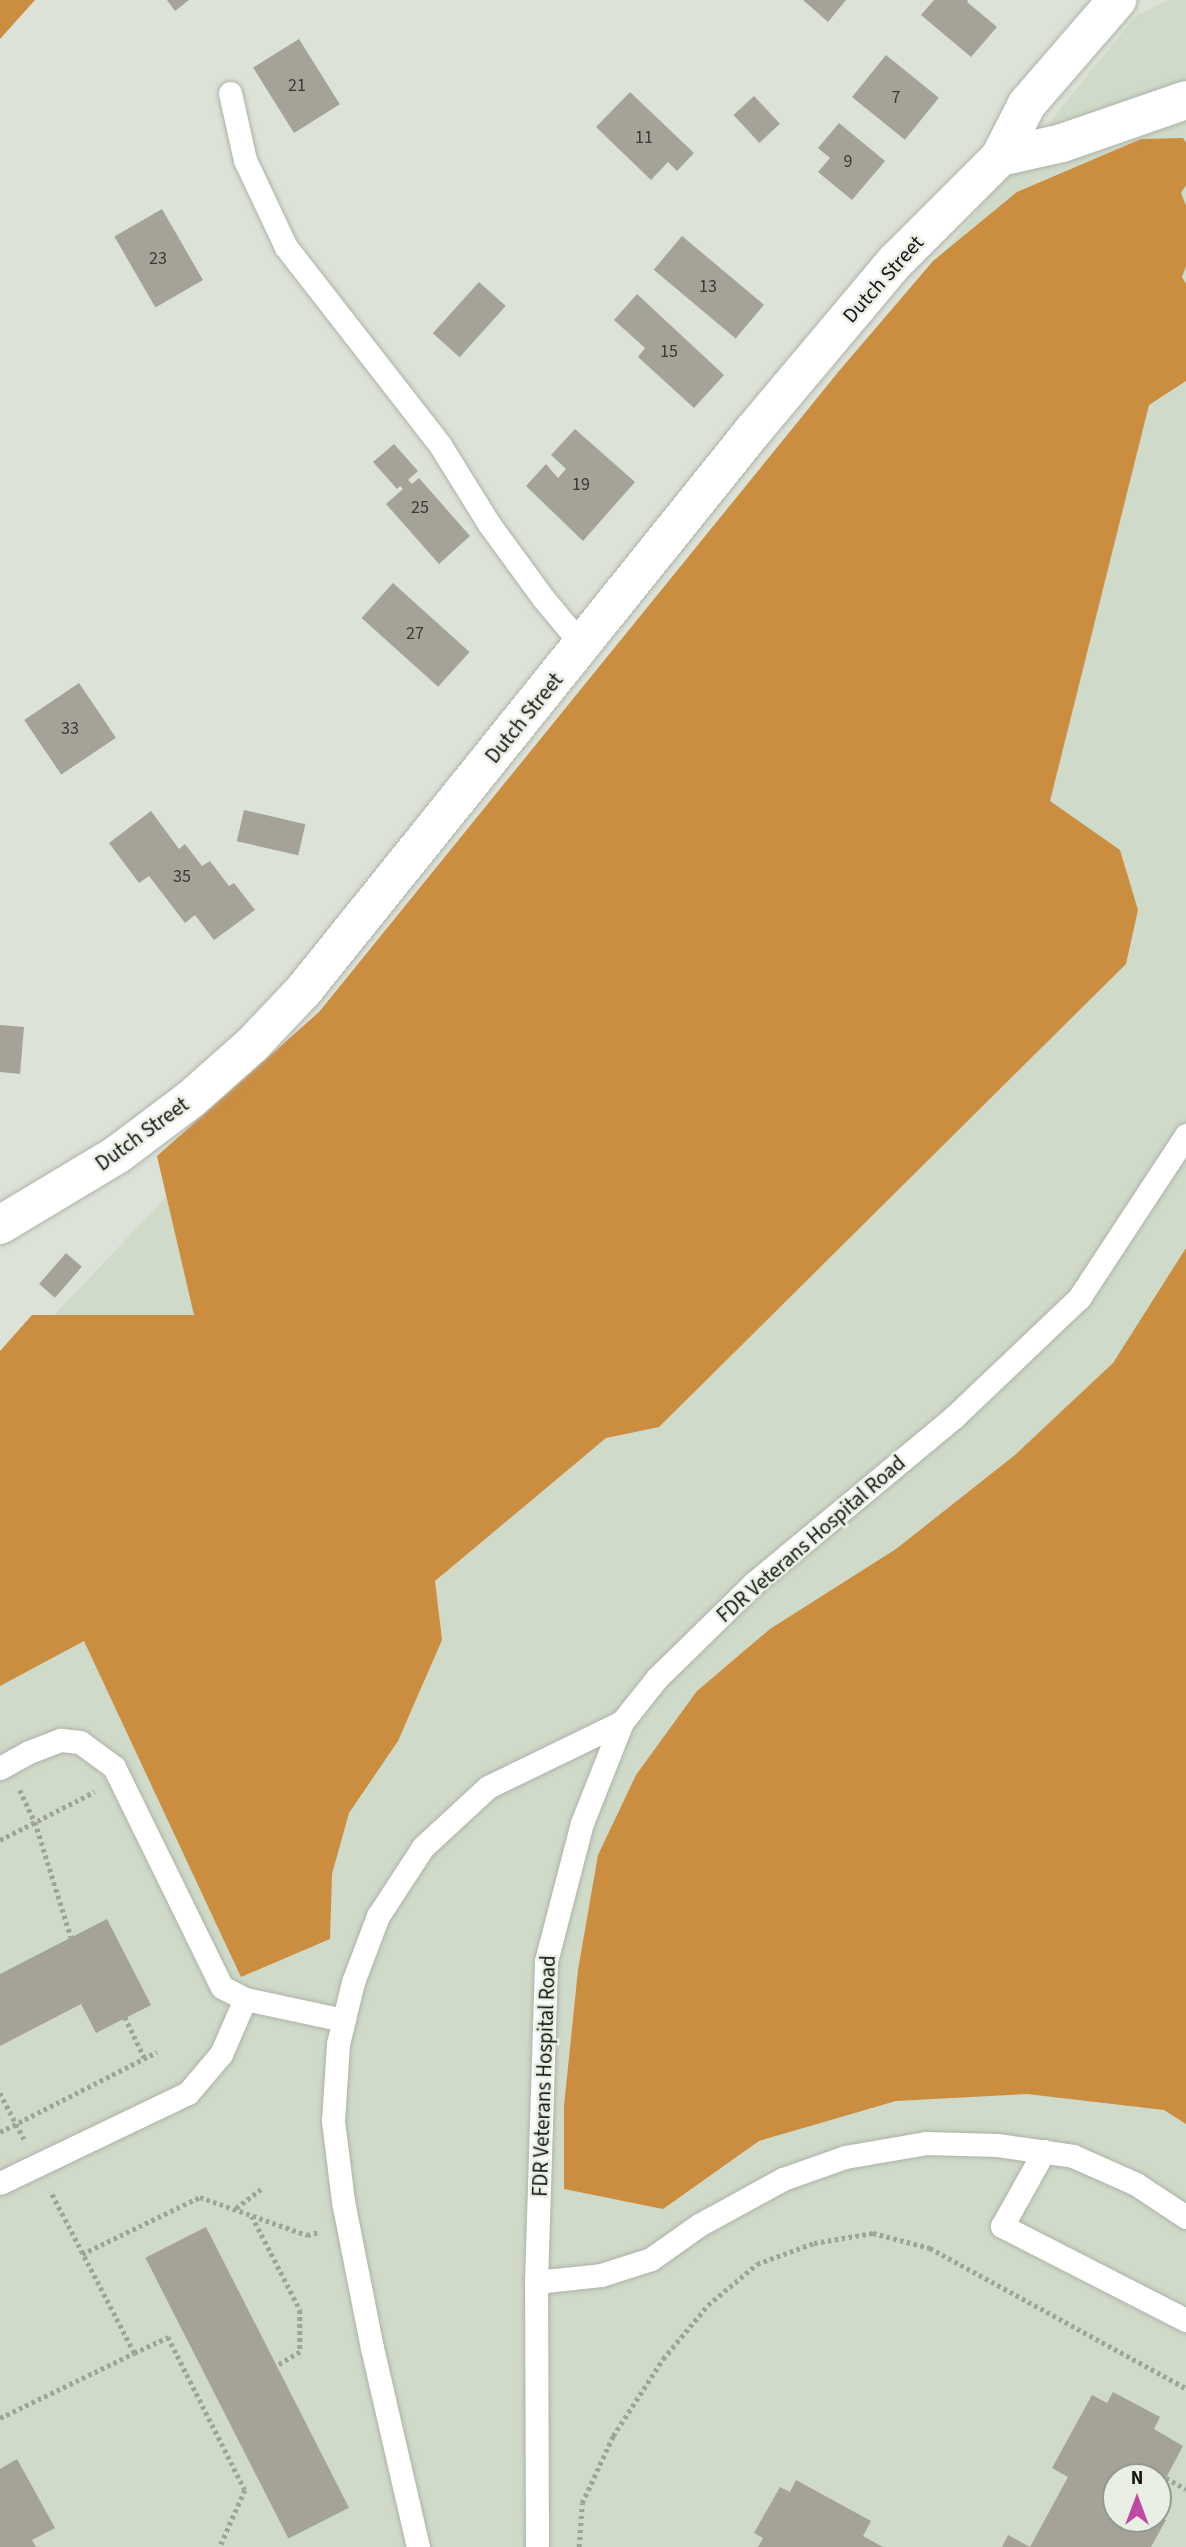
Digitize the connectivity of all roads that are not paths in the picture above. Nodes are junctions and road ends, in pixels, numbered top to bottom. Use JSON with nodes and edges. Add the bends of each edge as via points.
{"nodes":[{"id":1,"x":1117,"y":0,"type":"edge"},
{"id":2,"x":230,"y":93,"type":"dead end"},
{"id":3,"x":1186,"y":100,"type":"edge"},
{"id":4,"x":1000,"y":157,"type":"junction"},
{"id":5,"x":583,"y":645,"type":"junction"},
{"id":6,"x":1186,"y":1135,"type":"edge"},
{"id":7,"x":0,"y":1225,"type":"edge"},
{"id":8,"x":622,"y":1722,"type":"junction"},
{"id":9,"x":0,"y":1768,"type":"edge"},
{"id":10,"x":245,"y":1999,"type":"junction"},
{"id":11,"x":344,"y":2020,"type":"junction"},
{"id":12,"x":1044,"y":2151,"type":"junction"},
{"id":13,"x":0,"y":2183,"type":"edge"},
{"id":14,"x":1186,"y":2217,"type":"edge"},
{"id":15,"x":536,"y":2282,"type":"junction"},
{"id":16,"x":1186,"y":2320,"type":"edge"},
{"id":17,"x":418,"y":2547,"type":"edge"},
{"id":18,"x":537,"y":2547,"type":"edge"}],
"edges":[{"from":1,"to":4,"type":"street","via":[[1027,104]]},
{"from":2,"to":5,"type":"lane","via":[[245,160],[286,247],[440,445],[542,598]]},
{"from":3,"to":4,"type":"street","via":[[1062,143]]},
{"from":4,"to":5,"type":"street","name":"Dutch Street","via":[[895,262],[753,430]]},
{"from":5,"to":7,"type":"street","name":"Dutch Street","via":[[369,912],[252,1045],[118,1154]]},
{"from":6,"to":8,"type":"lane","name":"FDR Veterans Hospital Road","via":[[1079,1297],[954,1417],[754,1583],[657,1678]]},
{"from":8,"to":11,"type":"lane","via":[[488,1787],[423,1847],[378,1916]]},
{"from":8,"to":15,"type":"lane","name":"FDR Veterans Hospital Road","via":[[582,1823],[546,1961]]},
{"from":9,"to":10,"type":"lane","via":[[61,1740],[80,1742],[114,1767],[222,1987]]},
{"from":10,"to":11,"type":"lane"},
{"from":10,"to":13,"type":"lane","via":[[221,2054],[188,2093]]},
{"from":11,"to":17,"type":"lane","via":[[333,2121],[343,2201]]},
{"from":12,"to":14,"type":"lane","via":[[1073,2155],[1136,2184]]},
{"from":12,"to":15,"type":"lane","via":[[926,2143],[845,2157],[783,2179],[699,2225],[651,2259],[601,2275]]},
{"from":12,"to":16,"type":"lane","via":[[1002,2226]]},
{"from":15,"to":18,"type":"lane","name":"FDR Veterans Hospital Road"}]}
